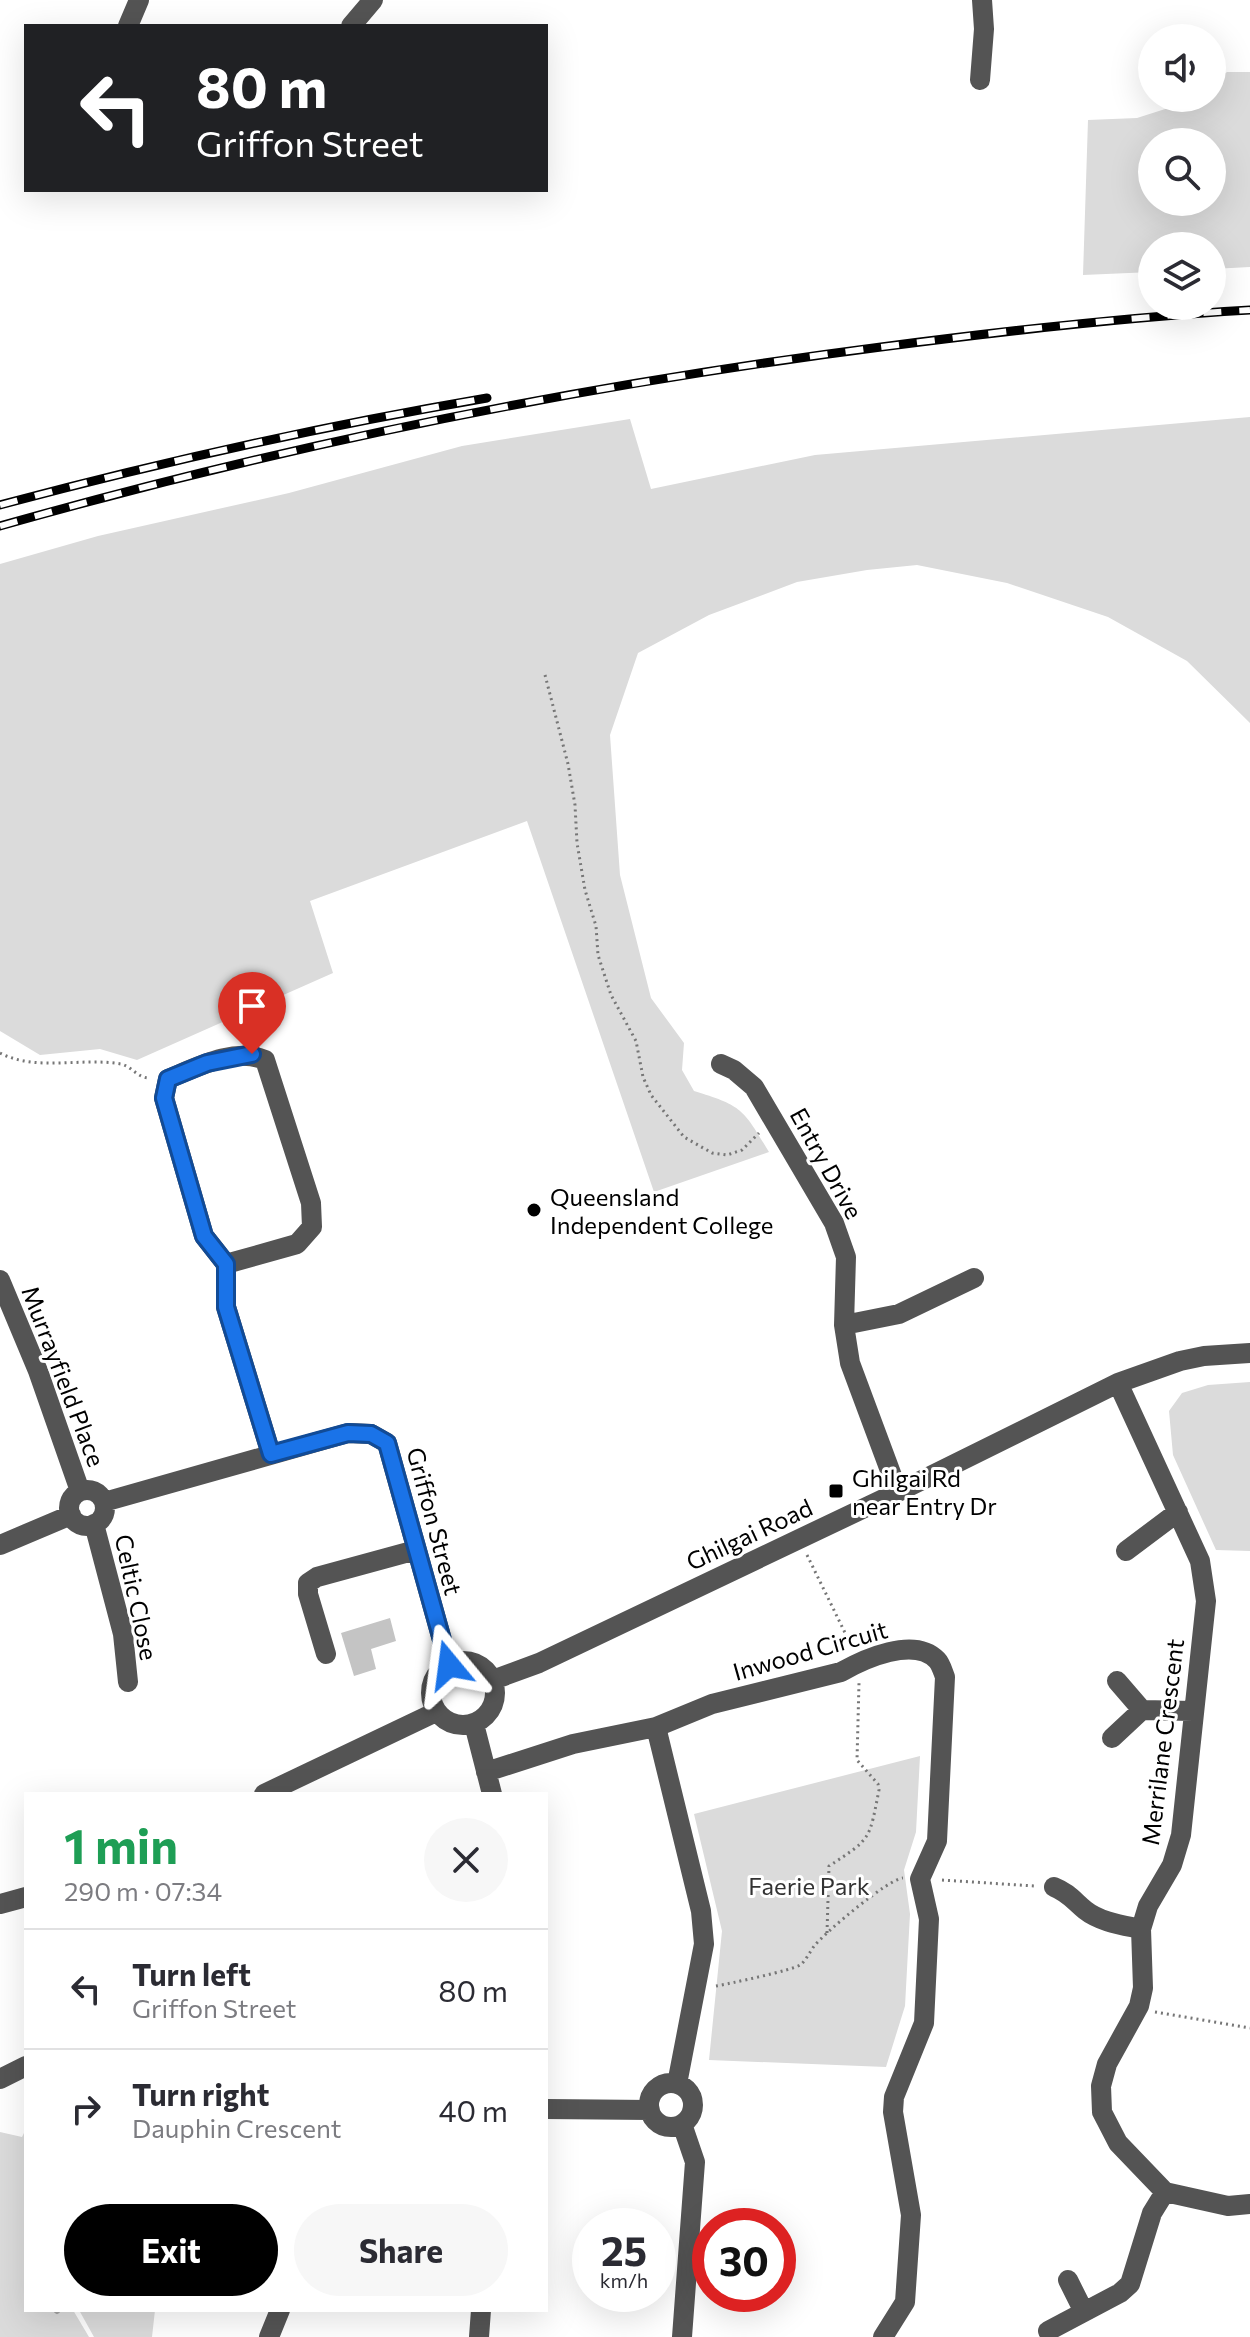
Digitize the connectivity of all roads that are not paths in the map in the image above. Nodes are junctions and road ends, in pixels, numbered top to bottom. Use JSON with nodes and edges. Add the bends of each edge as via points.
{"nodes":[{"id":1,"x":139,"y":0,"type":"edge"},
{"id":2,"x":373,"y":0,"type":"edge"},
{"id":3,"x":982,"y":0,"type":"edge"},
{"id":4,"x":129,"y":24,"type":"edge"},
{"id":5,"x":353,"y":24,"type":"edge"},
{"id":6,"x":980,"y":80,"type":"dead end"},
{"id":7,"x":721,"y":1064,"type":"dead end"},
{"id":8,"x":226,"y":1264,"type":"junction"},
{"id":9,"x":974,"y":1278,"type":"dead end"},
{"id":10,"x":0,"y":1280,"type":"edge"},
{"id":11,"x":844,"y":1325,"type":"junction"},
{"id":12,"x":1250,"y":1353,"type":"edge"},
{"id":13,"x":1118,"y":1383,"type":"junction"},
{"id":14,"x":271,"y":1454,"type":"junction"},
{"id":15,"x":80,"y":1491,"type":"junction"},
{"id":16,"x":898,"y":1492,"type":"junction"},
{"id":17,"x":104,"y":1502,"type":"junction"},
{"id":18,"x":1178,"y":1512,"type":"junction"},
{"id":19,"x":71,"y":1515,"type":"junction"},
{"id":20,"x":94,"y":1524,"type":"junction"},
{"id":21,"x":0,"y":1545,"type":"edge"},
{"id":22,"x":416,"y":1550,"type":"junction"},
{"id":23,"x":1126,"y":1551,"type":"dead end"},
{"id":24,"x":326,"y":1654,"type":"dead end"},
{"id":25,"x":449,"y":1665,"type":"junction"},
{"id":26,"x":493,"y":1680,"type":"junction"},
{"id":27,"x":1117,"y":1681,"type":"dead end"},
{"id":28,"x":128,"y":1682,"type":"dead end"},
{"id":29,"x":1142,"y":1710,"type":"junction"},
{"id":30,"x":1193,"y":1711,"type":"junction"},
{"id":31,"x":436,"y":1712,"type":"junction"},
{"id":32,"x":474,"y":1724,"type":"junction"},
{"id":33,"x":656,"y":1727,"type":"junction"},
{"id":34,"x":1112,"y":1738,"type":"dead end"},
{"id":35,"x":486,"y":1772,"type":"junction"},
{"id":36,"x":268,"y":1792,"type":"edge"},
{"id":37,"x":491,"y":1792,"type":"edge"},
{"id":38,"x":1054,"y":1887,"type":"road end"},
{"id":39,"x":24,"y":1898,"type":"edge"},
{"id":40,"x":0,"y":1904,"type":"edge"},
{"id":41,"x":1141,"y":1929,"type":"junction"},
{"id":42,"x":24,"y":2067,"type":"edge"},
{"id":43,"x":0,"y":2079,"type":"edge"},
{"id":44,"x":677,"y":2084,"type":"junction"},
{"id":45,"x":548,"y":2109,"type":"edge"},
{"id":46,"x":650,"y":2110,"type":"junction"},
{"id":47,"x":682,"y":2124,"type":"junction"},
{"id":48,"x":1165,"y":2192,"type":"junction"},
{"id":49,"x":1250,"y":2204,"type":"edge"},
{"id":50,"x":1068,"y":2280,"type":"dead end"},
{"id":51,"x":279,"y":2312,"type":"edge"},
{"id":52,"x":481,"y":2312,"type":"edge"},
{"id":53,"x":1084,"y":2312,"type":"junction"},
{"id":54,"x":1048,"y":2331,"type":"dead end"},
{"id":55,"x":269,"y":2337,"type":"edge"},
{"id":56,"x":479,"y":2337,"type":"edge"},
{"id":57,"x":682,"y":2337,"type":"edge"},
{"id":58,"x":883,"y":2337,"type":"edge"}],
"edges":[{"from":1,"to":4,"type":"street"},
{"from":2,"to":5,"type":"street"},
{"from":3,"to":6,"type":"street"},
{"from":7,"to":11,"type":"street","name":"Entry Drive","via":[[754,1087],[834,1223],[846,1257]]},
{"from":8,"to":8,"type":"street","via":[[297,1244],[312,1227],[311,1203],[265,1060],[252,1054],[207,1063],[168,1079],[164,1098],[204,1236]]},
{"from":8,"to":14,"type":"street","via":[[226,1307]]},
{"from":9,"to":11,"type":"street","via":[[899,1314]]},
{"from":10,"to":15,"type":"street","name":"Murrayfield Place"},
{"from":11,"to":16,"type":"street","name":"Entry Drive","via":[[850,1363]]},
{"from":12,"to":13,"type":"street","name":"Ghilgai Road","via":[[1180,1361]]},
{"from":13,"to":16,"type":"street","name":"Ghilgai Road"},
{"from":13,"to":18,"type":"street","name":"Merrilane Crescent"},
{"from":14,"to":17,"type":"street","name":"Griffon Street"},
{"from":14,"to":22,"type":"street","name":"Griffon Street","via":[[348,1433],[371,1434],[387,1443]]},
{"from":15,"to":17,"type":"street","via":[[95,1491]]},
{"from":15,"to":19,"type":"street","via":[[71,1501]]},
{"from":16,"to":26,"type":"street","name":"Ghilgai Road"},
{"from":17,"to":20,"type":"street","via":[[104,1515]]},
{"from":18,"to":23,"type":"street"},
{"from":18,"to":30,"type":"street","name":"Merrilane Crescent","via":[[1200,1561],[1206,1601]]},
{"from":19,"to":20,"type":"street","via":[[78,1523]]},
{"from":19,"to":21,"type":"street"},
{"from":20,"to":28,"type":"street","name":"Celtic Close","via":[[123,1634]]},
{"from":22,"to":24,"type":"street","via":[[308,1583]]},
{"from":22,"to":25,"type":"street","name":"Griffon Street"},
{"from":25,"to":26,"type":"street","via":[[476,1663]]},
{"from":25,"to":31,"type":"street","via":[[432,1684]]},
{"from":26,"to":32,"type":"street","via":[[492,1709]]},
{"from":27,"to":29,"type":"street"},
{"from":29,"to":30,"type":"street"},
{"from":29,"to":34,"type":"street"},
{"from":30,"to":41,"type":"street","name":"Merrilane Crescent","via":[[1181,1835]]},
{"from":31,"to":32,"type":"street","via":[[456,1725]]},
{"from":31,"to":36,"type":"street"},
{"from":32,"to":35,"type":"street"},
{"from":33,"to":35,"type":"street","name":"Inwood Circuit","via":[[573,1744]]},
{"from":33,"to":44,"type":"street","via":[[701,1911],[704,1944]]},
{"from":33,"to":58,"type":"street","name":"Inwood Circuit","via":[[712,1704],[841,1672],[894,1650],[925,1652],[938,1661],[945,1677],[937,1841],[920,1879],[929,1919],[924,2023],[893,2112],[911,2215],[905,2302]]},
{"from":35,"to":37,"type":"street"},
{"from":38,"to":41,"type":"street","via":[[1068,1892],[1087,1912]]},
{"from":39,"to":40,"type":"street"},
{"from":41,"to":48,"type":"street","name":"Merrilane Crescent","via":[[1143,1988],[1139,2006],[1107,2064],[1102,2112],[1118,2143]]},
{"from":42,"to":43,"type":"street"},
{"from":44,"to":46,"type":"street","via":[[653,2093]]},
{"from":44,"to":47,"type":"street","via":[[693,2102],[691,2115]]},
{"from":45,"to":46,"type":"street"},
{"from":46,"to":47,"type":"street","via":[[665,2126]]},
{"from":47,"to":57,"type":"street","via":[[695,2162]]},
{"from":48,"to":49,"type":"street","via":[[1228,2206]]},
{"from":48,"to":53,"type":"street","via":[[1152,2213],[1130,2284]]},
{"from":50,"to":53,"type":"street"},
{"from":51,"to":55,"type":"street"},
{"from":52,"to":56,"type":"street"},
{"from":53,"to":54,"type":"street"}]}
